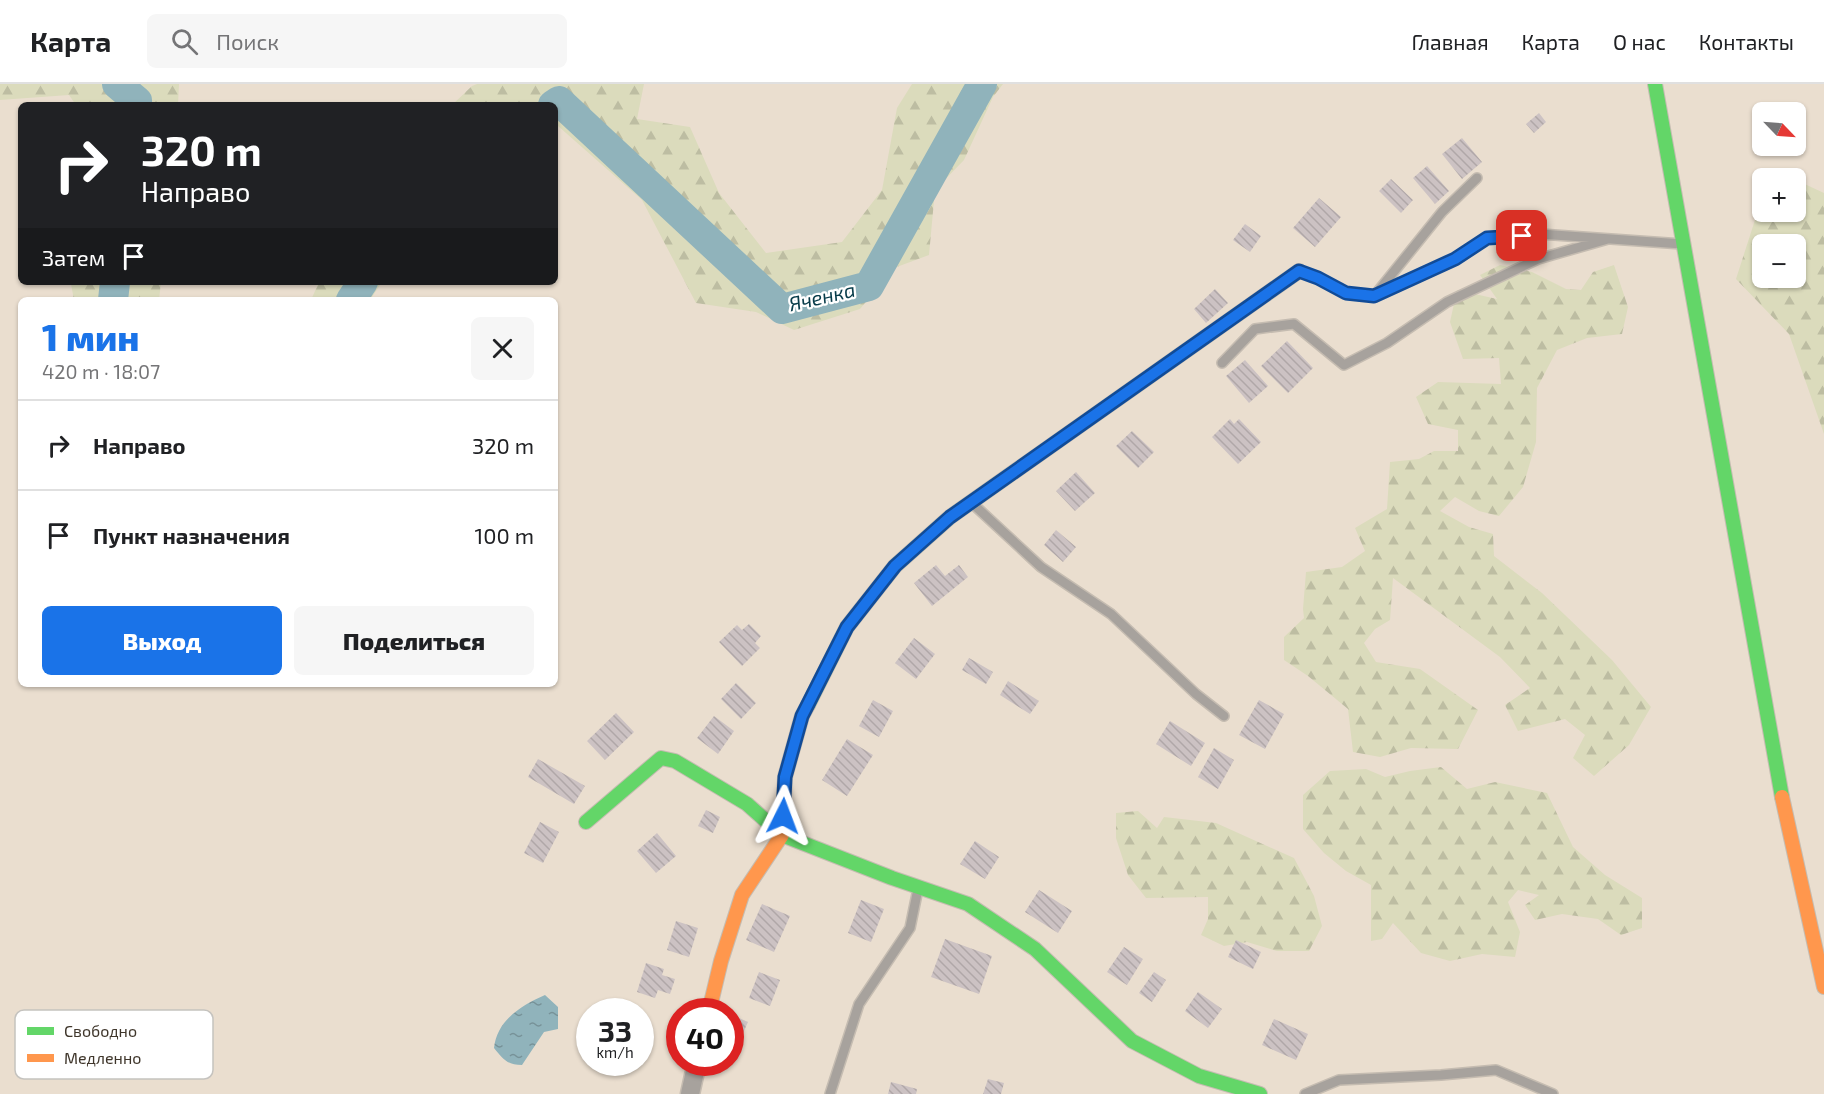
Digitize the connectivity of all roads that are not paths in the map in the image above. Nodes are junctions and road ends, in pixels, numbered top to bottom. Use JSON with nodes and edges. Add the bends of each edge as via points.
{"nodes":[{"id":1,"x":1655,"y":84,"type":"edge"},
{"id":2,"x":1477,"y":178,"type":"dead end"},
{"id":3,"x":1608,"y":239,"type":"junction"},
{"id":4,"x":1683,"y":244,"type":"junction"},
{"id":5,"x":1299,"y":271,"type":"joint"},
{"id":6,"x":1374,"y":296,"type":"junction"},
{"id":7,"x":1222,"y":363,"type":"dead end"},
{"id":8,"x":971,"y":502,"type":"junction"},
{"id":9,"x":1224,"y":716,"type":"dead end"},
{"id":10,"x":586,"y":822,"type":"dead end"},
{"id":11,"x":782,"y":835,"type":"junction"},
{"id":12,"x":919,"y":887,"type":"junction"},
{"id":13,"x":1824,"y":987,"type":"edge"},
{"id":14,"x":712,"y":998,"type":"edge"},
{"id":15,"x":694,"y":1076,"type":"edge"},
{"id":16,"x":1216,"y":1088,"type":"edge"},
{"id":17,"x":690,"y":1094,"type":"edge"},
{"id":18,"x":830,"y":1094,"type":"edge"},
{"id":19,"x":1260,"y":1094,"type":"edge"},
{"id":20,"x":1305,"y":1094,"type":"edge"},
{"id":21,"x":1553,"y":1094,"type":"edge"}],
"edges":[{"from":1,"to":4,"type":"street"},
{"from":2,"to":6,"type":"lane","via":[[1442,212]]},
{"from":3,"to":4,"type":"lane"},
{"from":3,"to":6,"type":"lane","via":[[1540,234],[1487,238],[1455,259]]},
{"from":3,"to":7,"type":"lane","via":[[1538,259],[1448,302],[1344,365],[1294,324],[1255,329]]},
{"from":4,"to":13,"type":"street","via":[[1785,816]]},
{"from":5,"to":6,"type":"lane","via":[[1346,293]]},
{"from":5,"to":8,"type":"street"},
{"from":8,"to":9,"type":"lane","via":[[1041,567],[1111,614]]},
{"from":8,"to":11,"type":"street","via":[[895,566],[847,627],[802,716],[785,777]]},
{"from":10,"to":11,"type":"street","via":[[661,758],[675,761],[747,804]]},
{"from":11,"to":12,"type":"street"},
{"from":11,"to":14,"type":"street","via":[[742,895]]},
{"from":12,"to":16,"type":"street","via":[[968,904],[1035,949],[1132,1041]]},
{"from":12,"to":18,"type":"lane","via":[[910,928],[859,1004]]},
{"from":15,"to":17,"type":"street"},
{"from":16,"to":19,"type":"street"},
{"from":20,"to":21,"type":"lane","via":[[1339,1080],[1496,1070]]}]}
